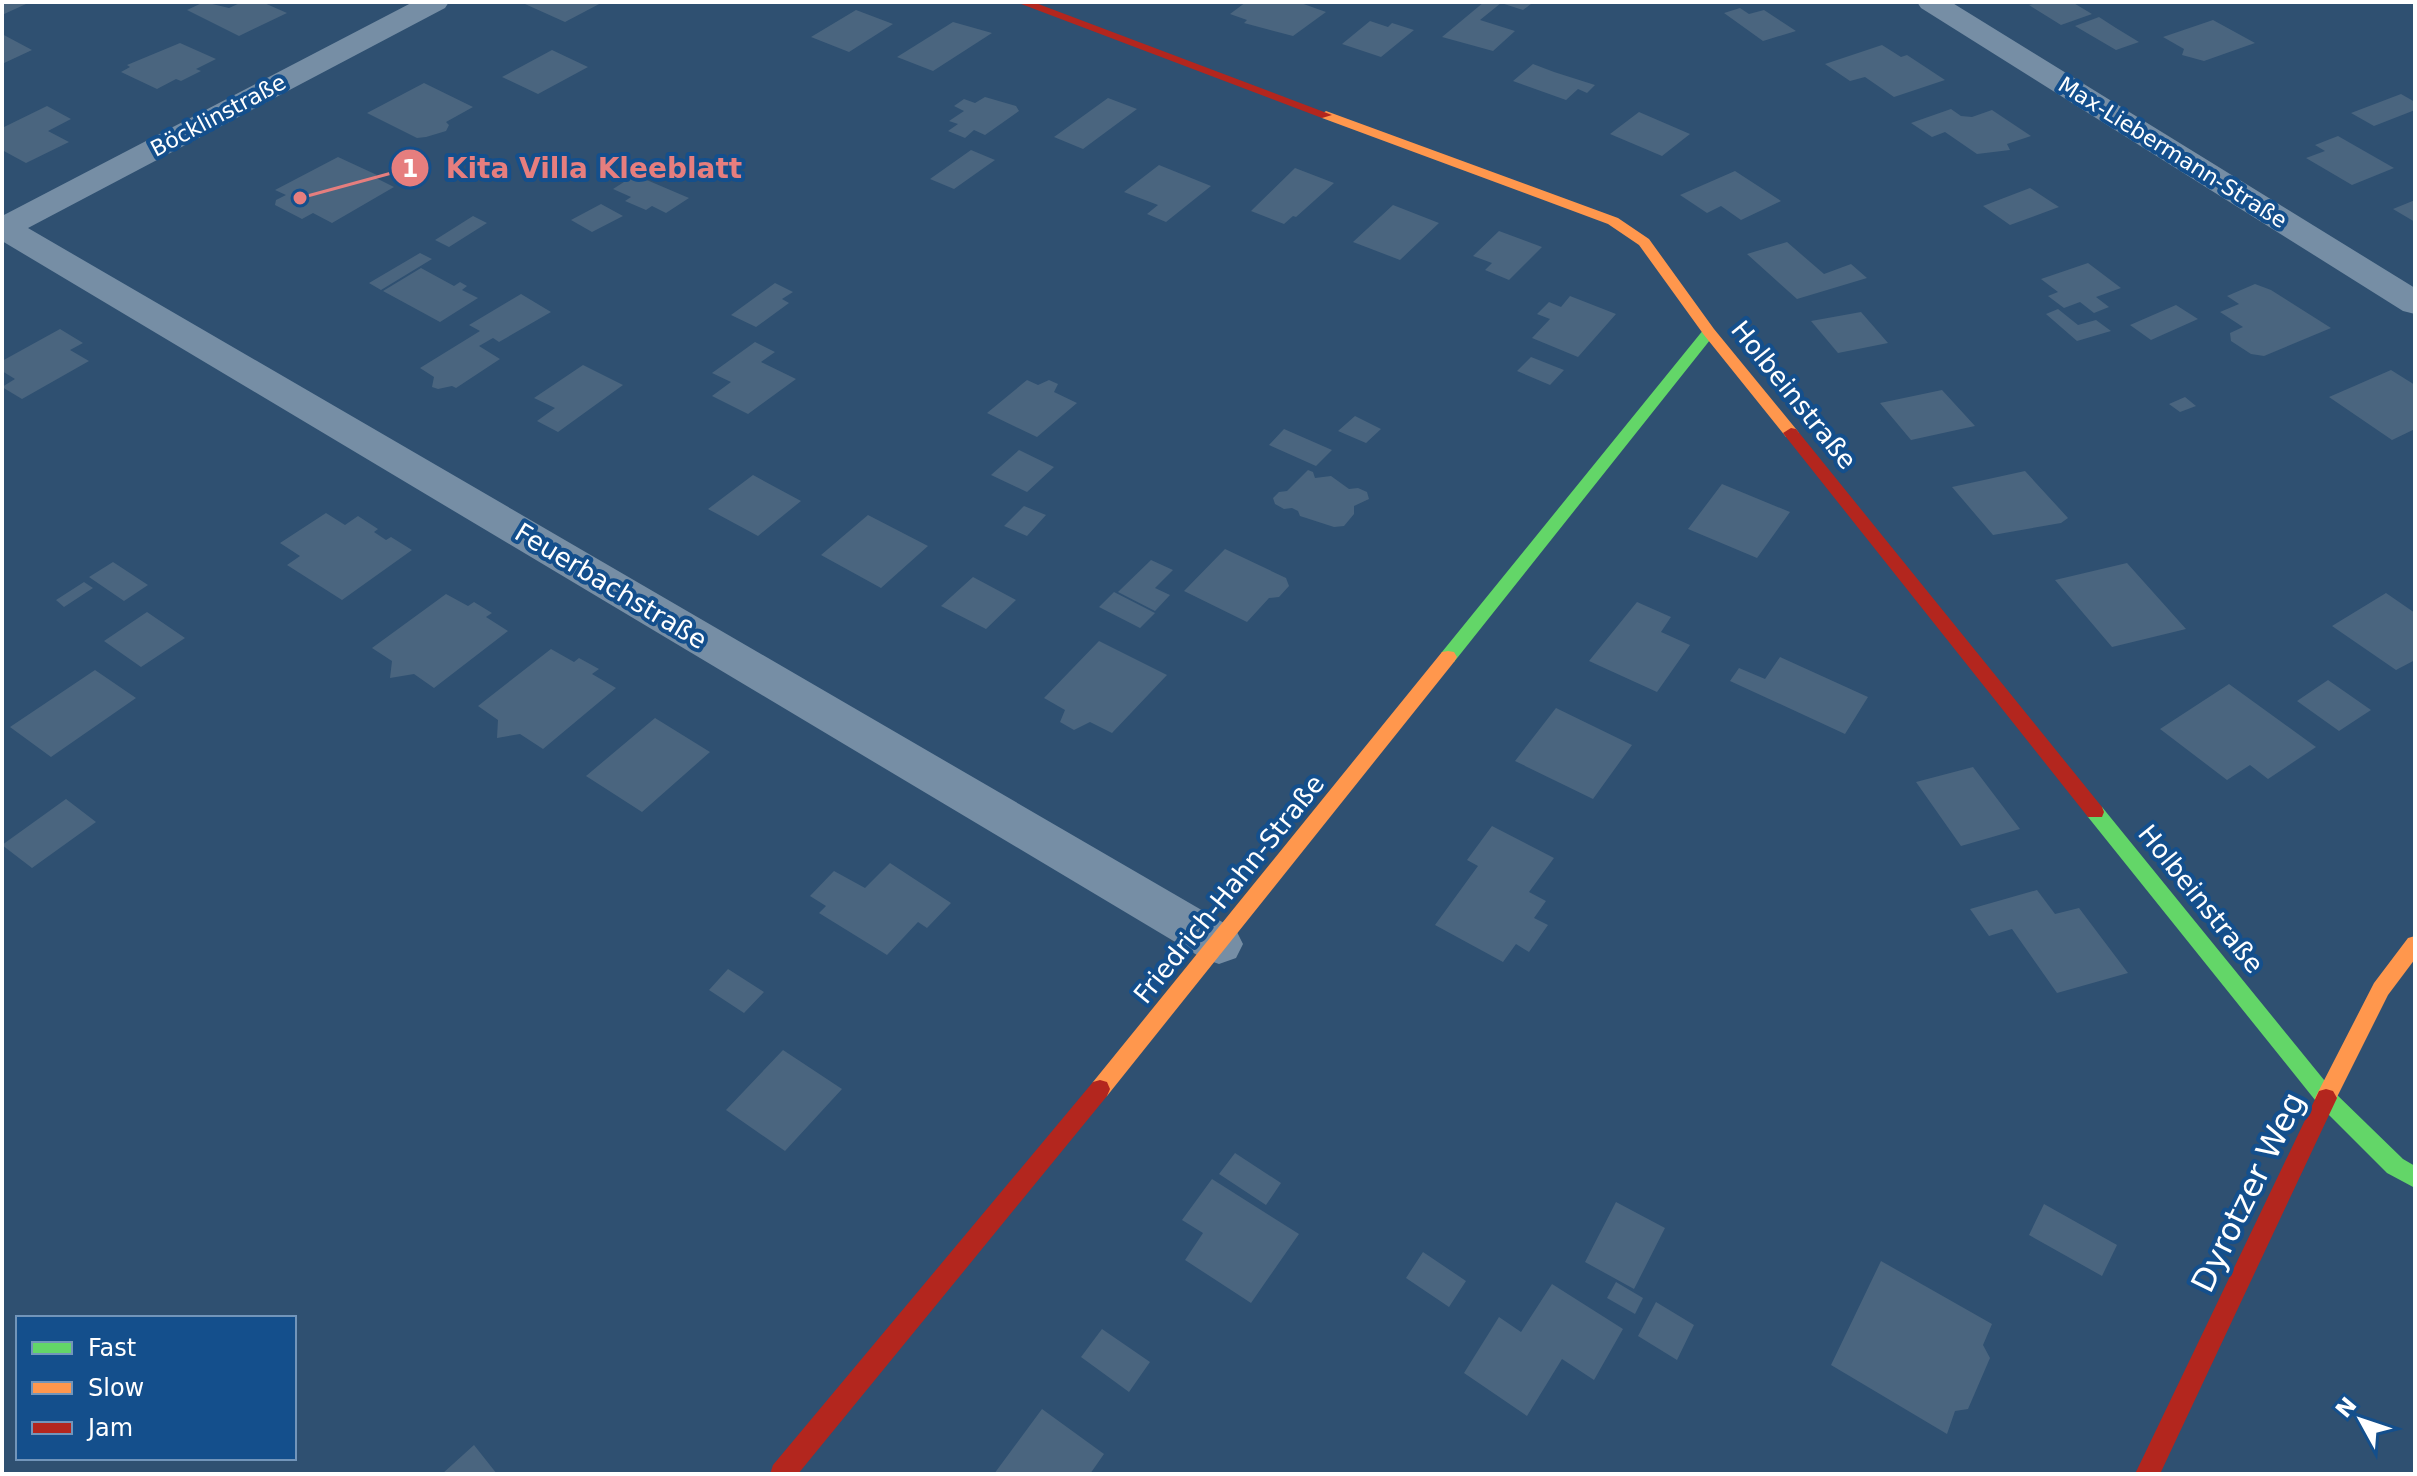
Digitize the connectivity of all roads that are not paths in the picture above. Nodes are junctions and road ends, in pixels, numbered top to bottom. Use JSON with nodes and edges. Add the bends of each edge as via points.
{"nodes":[{"id":1,"x":435,"y":2,"type":"edge"},
{"id":2,"x":1022,"y":2,"type":"edge"},
{"id":3,"x":1931,"y":2,"type":"edge"},
{"id":4,"x":3,"y":228,"type":"edge"},
{"id":5,"x":2415,"y":303,"type":"edge"},
{"id":6,"x":1709,"y":332,"type":"junction"},
{"id":7,"x":1219,"y":944,"type":"junction"},
{"id":8,"x":2415,"y":944,"type":"edge"},
{"id":9,"x":2326,"y":1098,"type":"junction"},
{"id":10,"x":2415,"y":1178,"type":"edge"},
{"id":11,"x":782,"y":1474,"type":"edge"},
{"id":12,"x":2147,"y":1474,"type":"edge"}],
"edges":[{"from":1,"to":4,"type":"street","name":"Böcklinstraße"},
{"from":2,"to":6,"type":"street","name":"Holbeinstraße","via":[[1613,221],[1644,242]]},
{"from":3,"to":5,"type":"street","name":"Max-Liebermann-Straße"},
{"from":4,"to":7,"type":"street","name":"Feuerbachstraße"},
{"from":6,"to":7,"type":"street","name":"Friedrich-Hahn-Straße"},
{"from":6,"to":9,"type":"street","name":"Holbeinstraße"},
{"from":7,"to":11,"type":"street","name":"Friedrich-Hahn-Straße"},
{"from":8,"to":9,"type":"street","name":"Dyrotzer Weg","via":[[2381,989]]},
{"from":9,"to":10,"type":"street","name":"Holbeinstraße","via":[[2395,1166]]},
{"from":9,"to":12,"type":"street","name":"Dyrotzer Weg"}]}
